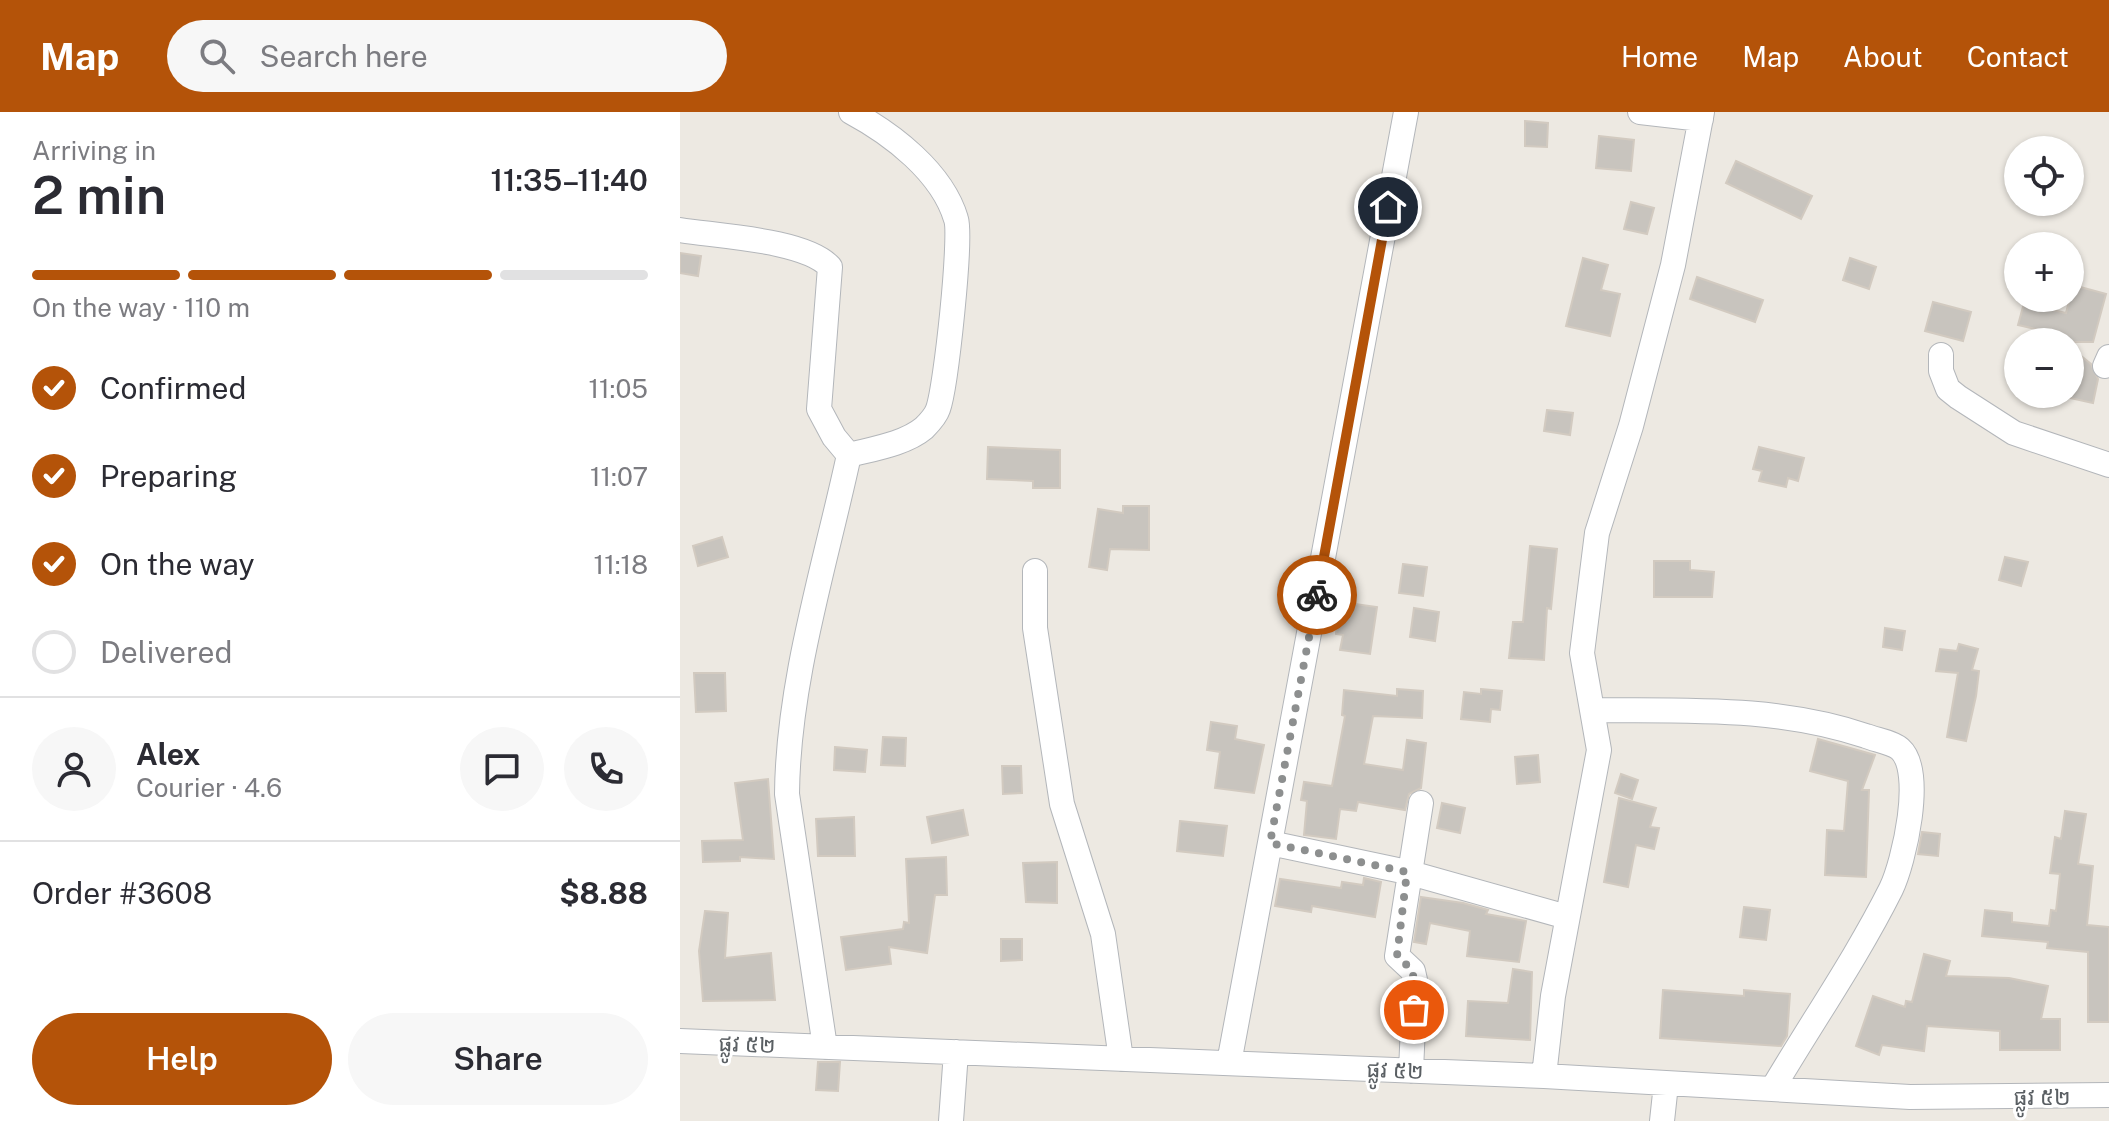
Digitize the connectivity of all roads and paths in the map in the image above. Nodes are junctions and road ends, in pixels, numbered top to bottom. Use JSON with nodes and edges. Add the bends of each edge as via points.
{"nodes":[{"id":1,"x":851,"y":112,"type":"edge"},
{"id":2,"x":1430,"y":112,"type":"edge"},
{"id":3,"x":1640,"y":112,"type":"edge"},
{"id":4,"x":1405,"y":114,"type":"edge"},
{"id":5,"x":1702,"y":115,"type":"edge"},
{"id":6,"x":680,"y":230,"type":"edge"},
{"id":7,"x":1941,"y":355,"type":"dead end"},
{"id":8,"x":849,"y":455,"type":"junction"},
{"id":9,"x":2109,"y":465,"type":"edge"},
{"id":10,"x":1035,"y":571,"type":"dead end"},
{"id":11,"x":1595,"y":710,"type":"junction"},
{"id":12,"x":1421,"y":803,"type":"dead end"},
{"id":13,"x":1270,"y":843,"type":"junction"},
{"id":14,"x":1407,"y":872,"type":"junction"},
{"id":15,"x":1567,"y":917,"type":"junction"},
{"id":16,"x":680,"y":1041,"type":"edge"},
{"id":17,"x":825,"y":1047,"type":"junction"},
{"id":18,"x":956,"y":1052,"type":"junction"},
{"id":19,"x":1121,"y":1059,"type":"junction"},
{"id":20,"x":1229,"y":1063,"type":"junction"},
{"id":21,"x":1411,"y":1071,"type":"junction"},
{"id":22,"x":1544,"y":1076,"type":"junction"},
{"id":23,"x":1666,"y":1084,"type":"junction"},
{"id":24,"x":1773,"y":1088,"type":"junction"},
{"id":25,"x":2109,"y":1095,"type":"edge"},
{"id":26,"x":951,"y":1121,"type":"edge"},
{"id":27,"x":1662,"y":1121,"type":"edge"}],
"edges":[{"from":1,"to":8,"type":"street","via":[[883,129],[923,167],[944,192],[958,222],[938,411],[923,429],[902,440]]},
{"from":2,"to":4,"type":"street"},
{"from":3,"to":5,"type":"street"},
{"from":4,"to":13,"type":"street"},
{"from":5,"to":11,"type":"street","via":[[1673,265],[1597,533],[1582,653]]},
{"from":6,"to":8,"type":"street","via":[[797,249],[821,257],[830,267],[819,409]]},
{"from":7,"to":9,"type":"street","via":[[1948,389],[1958,397],[2014,433]]},
{"from":8,"to":17,"type":"street","via":[[787,756],[787,794]]},
{"from":10,"to":19,"type":"street","via":[[1035,628],[1062,804],[1103,934]]},
{"from":11,"to":15,"type":"street","via":[[1599,750]]},
{"from":11,"to":24,"type":"street","via":[[1788,716],[1841,727],[1899,748],[1907,758],[1914,785],[1892,887]]},
{"from":12,"to":14,"type":"street"},
{"from":13,"to":14,"type":"street"},
{"from":13,"to":20,"type":"street"},
{"from":14,"to":15,"type":"street"},
{"from":14,"to":21,"type":"street","via":[[1397,956],[1415,980]]},
{"from":15,"to":22,"type":"street"},
{"from":16,"to":17,"type":"street","name":"ផ្លូវ ៥២"},
{"from":17,"to":18,"type":"street","name":"ផ្លូវ ៥២"},
{"from":18,"to":19,"type":"street","name":"ផ្លូវ ៥២"},
{"from":18,"to":26,"type":"street"},
{"from":19,"to":20,"type":"street","name":"ផ្លូវ ៥២"},
{"from":20,"to":21,"type":"street","name":"ផ្លូវ ៥២"},
{"from":21,"to":22,"type":"street","name":"ផ្លូវ ៥២"},
{"from":22,"to":23,"type":"street","name":"ផ្លូវ ៥២"},
{"from":23,"to":24,"type":"street","name":"ផ្លូវ ៥២"},
{"from":23,"to":27,"type":"street"},
{"from":24,"to":25,"type":"street","name":"ផ្លូវ ៥២","via":[[1910,1097]]}]}
